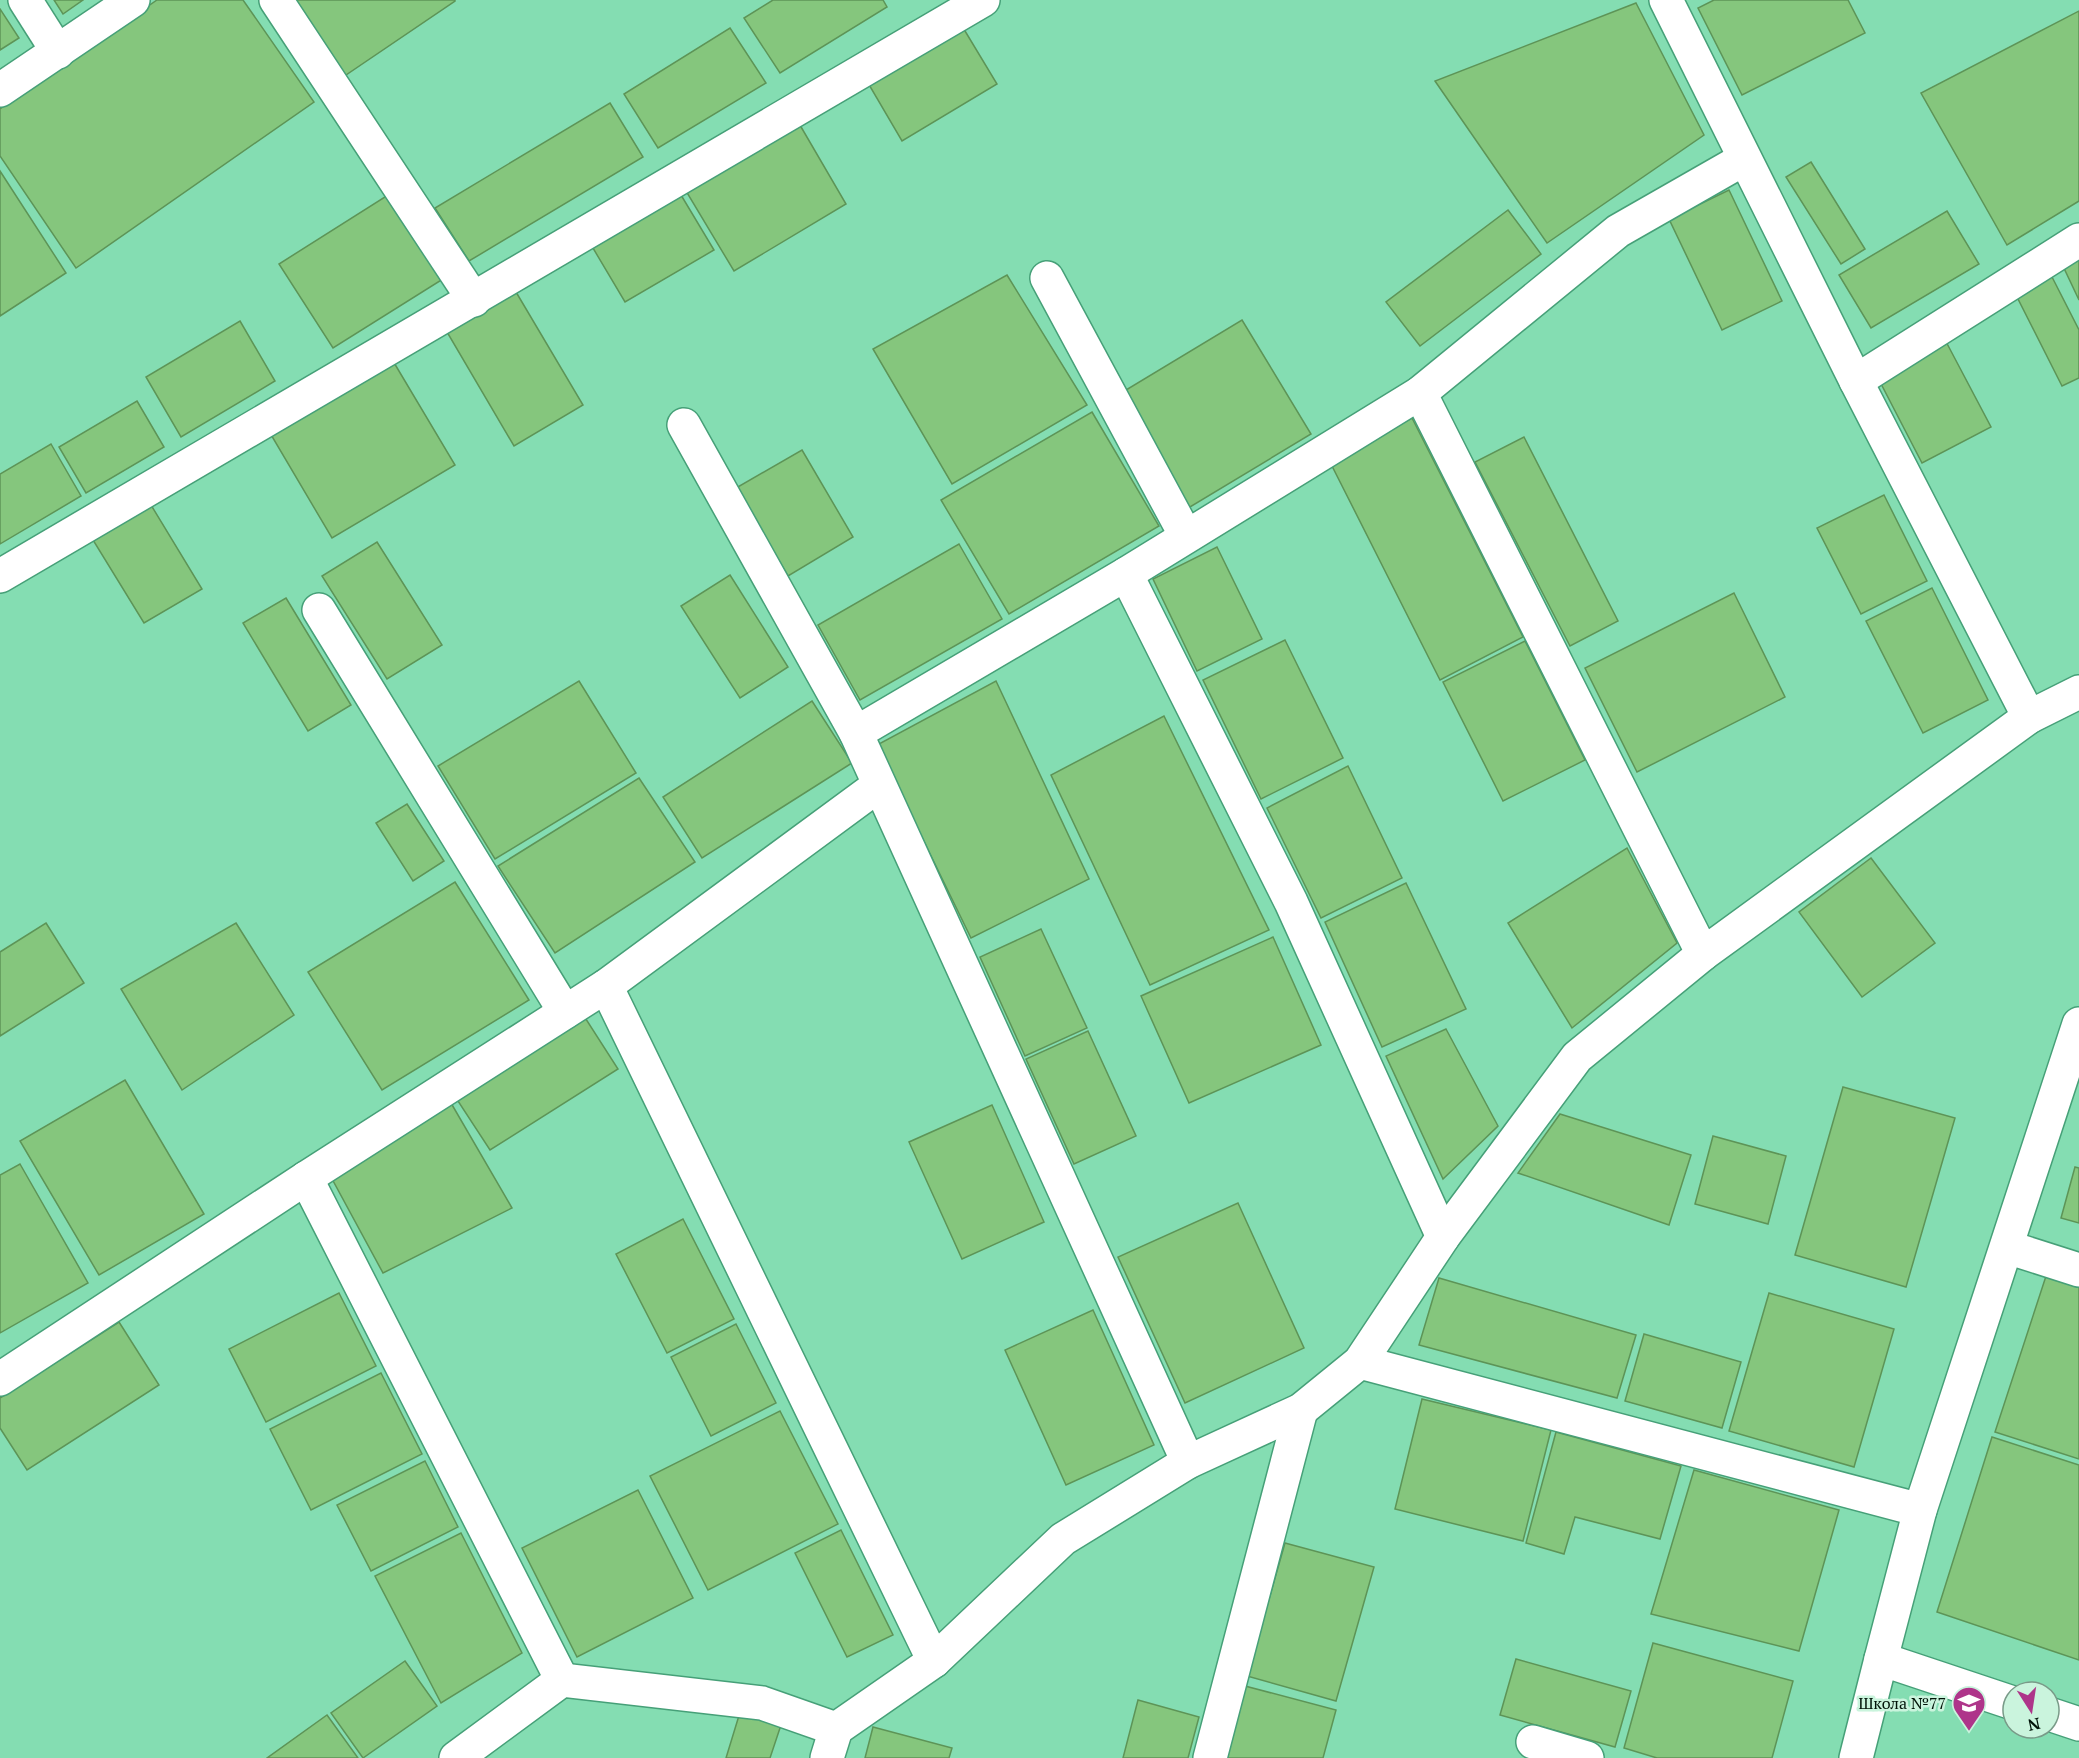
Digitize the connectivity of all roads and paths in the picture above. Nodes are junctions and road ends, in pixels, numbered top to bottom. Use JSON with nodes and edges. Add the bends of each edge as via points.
{"nodes":[{"id":1,"x":25,"y":0,"type":"edge"},
{"id":2,"x":133,"y":0,"type":"edge"},
{"id":3,"x":276,"y":0,"type":"edge"},
{"id":4,"x":983,"y":0,"type":"edge"},
{"id":5,"x":1666,"y":0,"type":"edge"},
{"id":6,"x":58,"y":52,"type":"junction"},
{"id":7,"x":0,"y":90,"type":"edge"},
{"id":8,"x":1744,"y":159,"type":"junction"},
{"id":9,"x":2079,"y":240,"type":"edge"},
{"id":10,"x":1047,"y":278,"type":"dead end"},
{"id":11,"x":474,"y":300,"type":"junction"},
{"id":12,"x":1856,"y":381,"type":"junction"},
{"id":13,"x":1420,"y":393,"type":"junction"},
{"id":14,"x":684,"y":425,"type":"dead end"},
{"id":15,"x":1186,"y":536,"type":"junction"},
{"id":16,"x":1126,"y":574,"type":"junction"},
{"id":17,"x":0,"y":576,"type":"edge"},
{"id":18,"x":319,"y":610,"type":"dead end"},
{"id":19,"x":2079,"y":692,"type":"edge"},
{"id":20,"x":2029,"y":717,"type":"junction"},
{"id":21,"x":856,"y":733,"type":"junction"},
{"id":22,"x":879,"y":784,"type":"junction"},
{"id":23,"x":1703,"y":954,"type":"junction"},
{"id":24,"x":606,"y":986,"type":"junction"},
{"id":25,"x":565,"y":1012,"type":"junction"},
{"id":26,"x":2079,"y":1024,"type":"edge"},
{"id":27,"x":306,"y":1178,"type":"junction"},
{"id":28,"x":1443,"y":1237,"type":"junction"},
{"id":29,"x":2007,"y":1247,"type":"junction"},
{"id":30,"x":2079,"y":1270,"type":"edge"},
{"id":31,"x":1360,"y":1362,"type":"junction"},
{"id":32,"x":0,"y":1379,"type":"edge"},
{"id":33,"x":1301,"y":1410,"type":"junction"},
{"id":34,"x":1188,"y":1462,"type":"junction"},
{"id":35,"x":1920,"y":1510,"type":"junction"},
{"id":36,"x":1881,"y":1659,"type":"junction"},
{"id":37,"x":934,"y":1661,"type":"junction"},
{"id":38,"x":562,"y":1680,"type":"junction"},
{"id":39,"x":2001,"y":1698,"type":"edge"},
{"id":40,"x":2061,"y":1718,"type":"edge"},
{"id":41,"x":2079,"y":1724,"type":"edge"},
{"id":42,"x":1533,"y":1742,"type":"dead end"},
{"id":43,"x":831,"y":1744,"type":"edge"},
{"id":44,"x":456,"y":1758,"type":"edge"},
{"id":45,"x":1210,"y":1758,"type":"edge"},
{"id":46,"x":1587,"y":1758,"type":"edge"},
{"id":47,"x":1856,"y":1758,"type":"edge"}],
"edges":[{"from":1,"to":6,"type":"street"},
{"from":2,"to":6,"type":"street"},
{"from":3,"to":11,"type":"street"},
{"from":4,"to":11,"type":"street"},
{"from":5,"to":8,"type":"street"},
{"from":6,"to":7,"type":"street"},
{"from":8,"to":12,"type":"street"},
{"from":8,"to":13,"type":"street","via":[[1618,231]]},
{"from":9,"to":12,"type":"street"},
{"from":10,"to":15,"type":"street"},
{"from":11,"to":17,"type":"street"},
{"from":12,"to":20,"type":"street"},
{"from":13,"to":15,"type":"street"},
{"from":13,"to":23,"type":"street"},
{"from":14,"to":21,"type":"street"},
{"from":15,"to":16,"type":"street"},
{"from":16,"to":21,"type":"street"},
{"from":16,"to":28,"type":"street","via":[[1290,902]]},
{"from":18,"to":25,"type":"street"},
{"from":19,"to":20,"type":"street"},
{"from":20,"to":23,"type":"street"},
{"from":21,"to":22,"type":"street"},
{"from":22,"to":24,"type":"street"},
{"from":22,"to":34,"type":"street"},
{"from":23,"to":28,"type":"street","via":[[1577,1057]]},
{"from":24,"to":25,"type":"street"},
{"from":24,"to":37,"type":"street"},
{"from":25,"to":27,"type":"street"},
{"from":26,"to":29,"type":"street"},
{"from":27,"to":32,"type":"street"},
{"from":27,"to":38,"type":"street"},
{"from":28,"to":31,"type":"street"},
{"from":29,"to":30,"type":"street"},
{"from":29,"to":35,"type":"street"},
{"from":31,"to":33,"type":"street"},
{"from":31,"to":35,"type":"street"},
{"from":33,"to":34,"type":"street"},
{"from":33,"to":45,"type":"street"},
{"from":34,"to":37,"type":"street","via":[[1063,1539]]},
{"from":35,"to":36,"type":"street"},
{"from":36,"to":39,"type":"street"},
{"from":36,"to":47,"type":"street"},
{"from":37,"to":43,"type":"street"},
{"from":38,"to":43,"type":"street","via":[[762,1703]]},
{"from":38,"to":44,"type":"street"},
{"from":40,"to":41,"type":"street"},
{"from":42,"to":46,"type":"street"}]}
